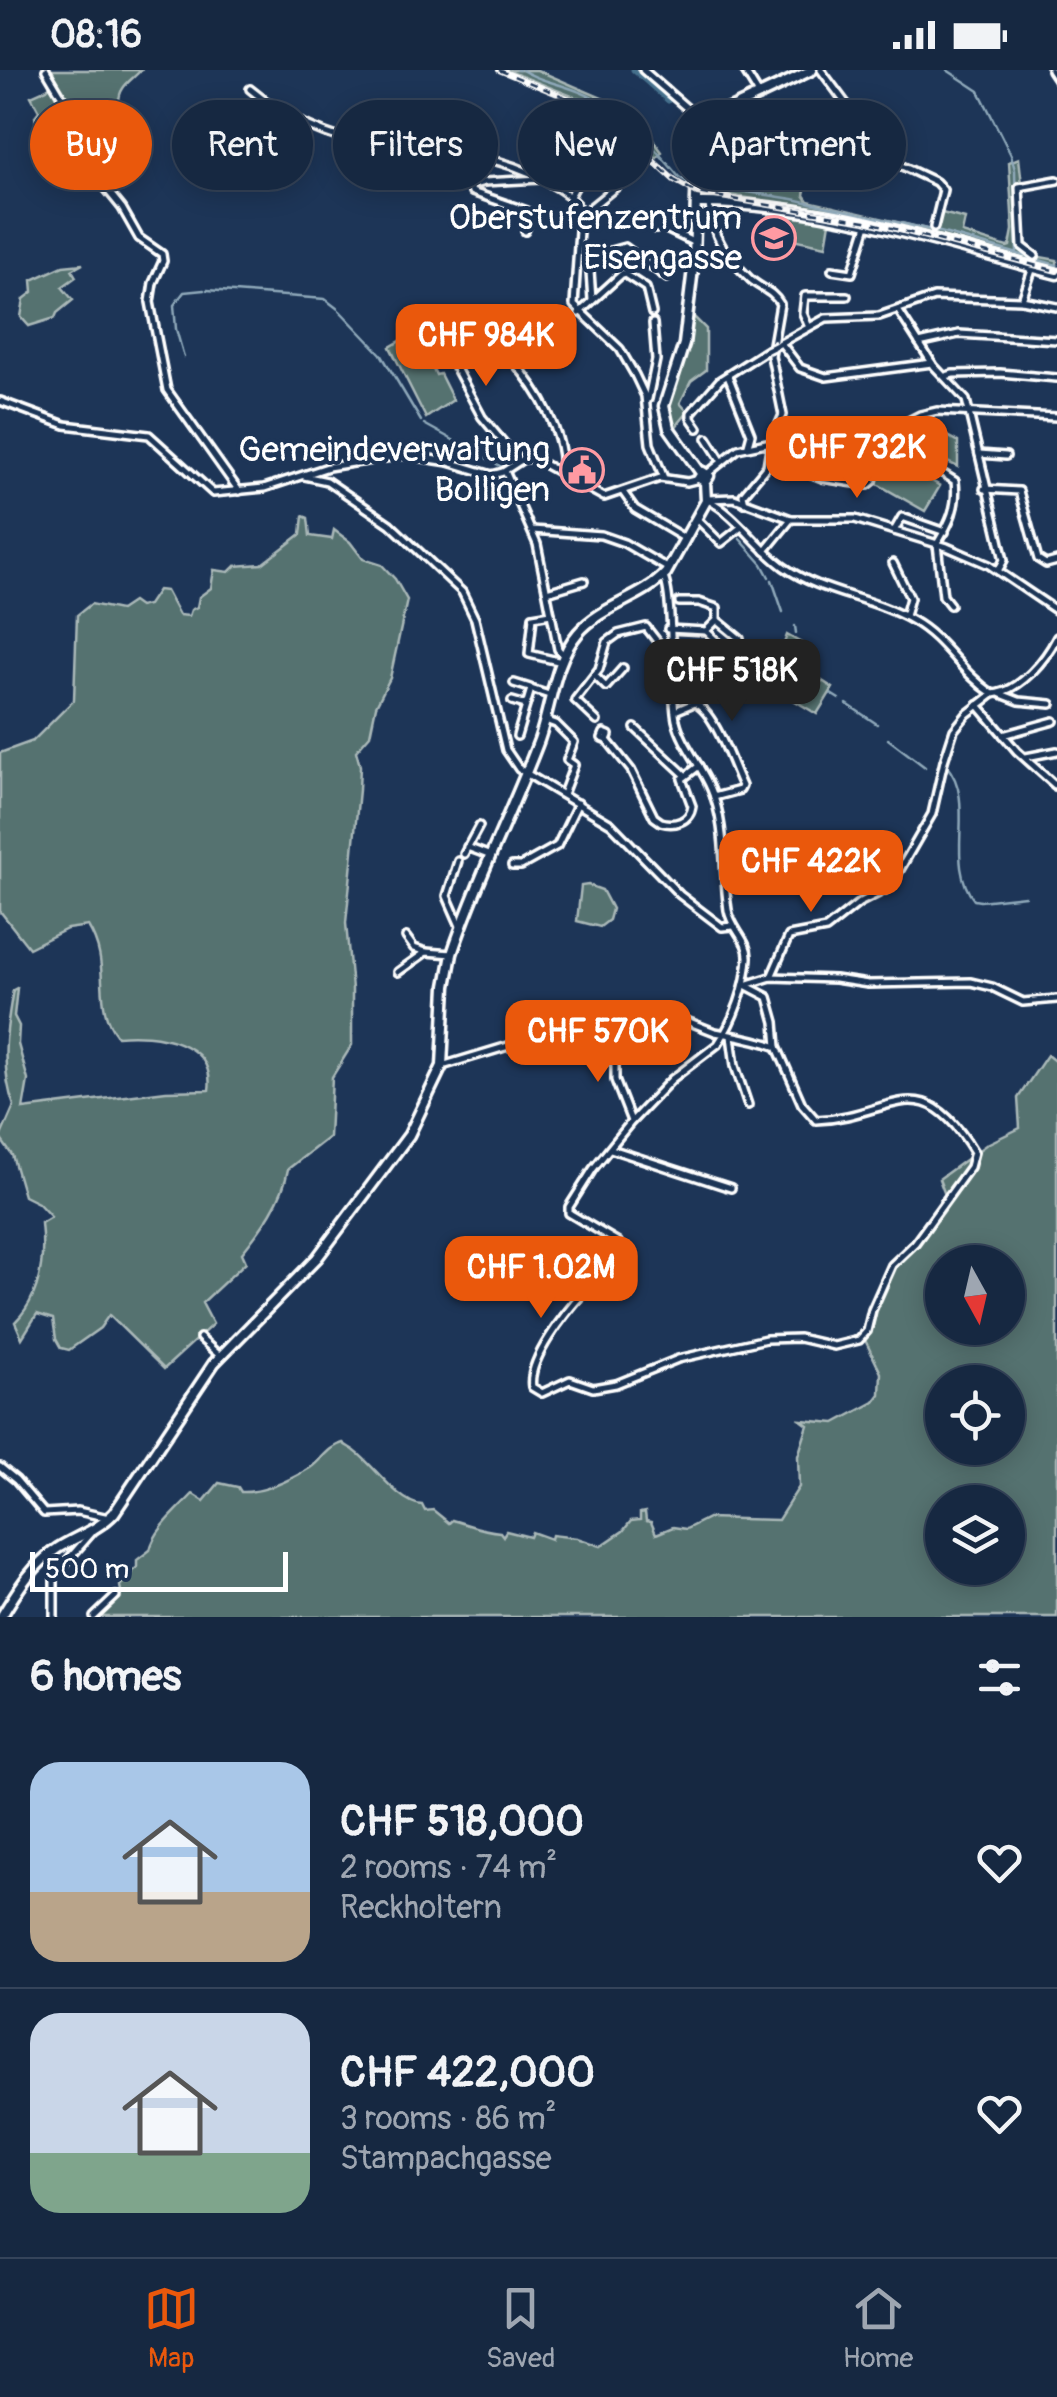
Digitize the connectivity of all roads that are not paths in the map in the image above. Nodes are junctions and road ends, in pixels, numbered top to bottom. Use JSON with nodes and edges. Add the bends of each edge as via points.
{"nodes":[{"id":1,"x":46,"y":70,"type":"edge"},
{"id":2,"x":642,"y":70,"type":"edge"},
{"id":3,"x":744,"y":70,"type":"edge"},
{"id":4,"x":812,"y":70,"type":"edge"},
{"id":5,"x":821,"y":70,"type":"edge"},
{"id":6,"x":1051,"y":70,"type":"edge"},
{"id":7,"x":1057,"y":79,"type":"edge"},
{"id":8,"x":250,"y":89,"type":"dead end"},
{"id":9,"x":760,"y":96,"type":"junction"},
{"id":10,"x":677,"y":100,"type":"edge"},
{"id":11,"x":752,"y":100,"type":"edge"},
{"id":12,"x":518,"y":168,"type":"edge"},
{"id":13,"x":518,"y":180,"type":"edge"},
{"id":14,"x":1057,"y":180,"type":"edge"},
{"id":15,"x":561,"y":190,"type":"edge"},
{"id":16,"x":573,"y":190,"type":"edge"},
{"id":17,"x":613,"y":190,"type":"edge"},
{"id":18,"x":697,"y":190,"type":"edge"},
{"id":19,"x":570,"y":196,"type":"junction"},
{"id":20,"x":697,"y":203,"type":"junction"},
{"id":21,"x":709,"y":203,"type":"junction"},
{"id":22,"x":580,"y":216,"type":"junction"},
{"id":23,"x":658,"y":225,"type":"dead end"},
{"id":24,"x":866,"y":226,"type":"junction"},
{"id":25,"x":934,"y":227,"type":"dead end"},
{"id":26,"x":525,"y":231,"type":"dead end"},
{"id":27,"x":695,"y":243,"type":"junction"},
{"id":28,"x":1035,"y":256,"type":"dead end"},
{"id":29,"x":1033,"y":268,"type":"junction"},
{"id":30,"x":832,"y":270,"type":"dead end"},
{"id":31,"x":1057,"y":274,"type":"edge"},
{"id":32,"x":668,"y":278,"type":"dead end"},
{"id":33,"x":847,"y":296,"type":"dead end"},
{"id":34,"x":592,"y":300,"type":"junction"},
{"id":35,"x":1022,"y":300,"type":"junction"},
{"id":36,"x":1057,"y":307,"type":"edge"},
{"id":37,"x":898,"y":310,"type":"junction"},
{"id":38,"x":579,"y":313,"type":"junction"},
{"id":39,"x":652,"y":313,"type":"dead end"},
{"id":40,"x":653,"y":324,"type":"dead end"},
{"id":41,"x":809,"y":326,"type":"junction"},
{"id":42,"x":1057,"y":340,"type":"edge"},
{"id":43,"x":919,"y":343,"type":"junction"},
{"id":44,"x":779,"y":344,"type":"junction"},
{"id":45,"x":932,"y":363,"type":"junction"},
{"id":46,"x":728,"y":376,"type":"junction"},
{"id":47,"x":946,"y":376,"type":"junction"},
{"id":48,"x":1057,"y":378,"type":"edge"},
{"id":49,"x":0,"y":401,"type":"edge"},
{"id":50,"x":646,"y":406,"type":"junction"},
{"id":51,"x":970,"y":410,"type":"junction"},
{"id":52,"x":1057,"y":416,"type":"edge"},
{"id":53,"x":698,"y":428,"type":"dead end"},
{"id":54,"x":883,"y":436,"type":"junction"},
{"id":55,"x":707,"y":438,"type":"dead end"},
{"id":56,"x":773,"y":439,"type":"junction"},
{"id":57,"x":748,"y":445,"type":"junction"},
{"id":58,"x":763,"y":446,"type":"junction"},
{"id":59,"x":978,"y":454,"type":"junction"},
{"id":60,"x":769,"y":456,"type":"junction"},
{"id":61,"x":1006,"y":456,"type":"dead end"},
{"id":62,"x":721,"y":460,"type":"junction"},
{"id":63,"x":519,"y":461,"type":"junction"},
{"id":64,"x":936,"y":470,"type":"dead end"},
{"id":65,"x":505,"y":471,"type":"junction"},
{"id":66,"x":561,"y":474,"type":"junction"},
{"id":67,"x":301,"y":476,"type":"junction"},
{"id":68,"x":703,"y":477,"type":"junction"},
{"id":69,"x":664,"y":478,"type":"junction"},
{"id":70,"x":748,"y":486,"type":"junction"},
{"id":71,"x":984,"y":489,"type":"junction"},
{"id":72,"x":239,"y":491,"type":"junction"},
{"id":73,"x":623,"y":492,"type":"junction"},
{"id":74,"x":734,"y":498,"type":"junction"},
{"id":75,"x":706,"y":499,"type":"junction"},
{"id":76,"x":745,"y":503,"type":"junction"},
{"id":77,"x":791,"y":518,"type":"junction"},
{"id":78,"x":697,"y":519,"type":"junction"},
{"id":79,"x":740,"y":528,"type":"junction"},
{"id":80,"x":532,"y":530,"type":"junction"},
{"id":81,"x":894,"y":530,"type":"junction"},
{"id":82,"x":945,"y":532,"type":"junction"},
{"id":83,"x":686,"y":540,"type":"junction"},
{"id":84,"x":937,"y":544,"type":"junction"},
{"id":85,"x":764,"y":551,"type":"junction"},
{"id":86,"x":1057,"y":561,"type":"edge"},
{"id":87,"x":893,"y":562,"type":"dead end"},
{"id":88,"x":998,"y":571,"type":"junction"},
{"id":89,"x":666,"y":573,"type":"junction"},
{"id":90,"x":584,"y":581,"type":"dead end"},
{"id":91,"x":547,"y":592,"type":"junction"},
{"id":92,"x":680,"y":602,"type":"dead end"},
{"id":93,"x":950,"y":605,"type":"dead end"},
{"id":94,"x":1057,"y":610,"type":"edge"},
{"id":95,"x":551,"y":614,"type":"junction"},
{"id":96,"x":905,"y":616,"type":"junction"},
{"id":97,"x":717,"y":620,"type":"junction"},
{"id":98,"x":668,"y":630,"type":"junction"},
{"id":99,"x":706,"y":631,"type":"junction"},
{"id":100,"x":1057,"y":637,"type":"edge"},
{"id":101,"x":740,"y":638,"type":"dead end"},
{"id":102,"x":670,"y":646,"type":"junction"},
{"id":103,"x":564,"y":658,"type":"junction"},
{"id":104,"x":623,"y":668,"type":"dead end"},
{"id":105,"x":594,"y":675,"type":"junction"},
{"id":106,"x":750,"y":676,"type":"dead end"},
{"id":107,"x":514,"y":683,"type":"dead end"},
{"id":108,"x":673,"y":688,"type":"junction"},
{"id":109,"x":531,"y":689,"type":"junction"},
{"id":110,"x":722,"y":689,"type":"dead end"},
{"id":111,"x":997,"y":694,"type":"junction"},
{"id":112,"x":552,"y":696,"type":"junction"},
{"id":113,"x":512,"y":701,"type":"dead end"},
{"id":114,"x":1051,"y":704,"type":"dead end"},
{"id":115,"x":526,"y":705,"type":"junction"},
{"id":116,"x":978,"y":705,"type":"junction"},
{"id":117,"x":675,"y":711,"type":"junction"},
{"id":118,"x":545,"y":720,"type":"junction"},
{"id":119,"x":597,"y":721,"type":"dead end"},
{"id":120,"x":1054,"y":721,"type":"dead end"},
{"id":121,"x":636,"y":728,"type":"dead end"},
{"id":122,"x":1002,"y":735,"type":"junction"},
{"id":123,"x":517,"y":736,"type":"dead end"},
{"id":124,"x":607,"y":740,"type":"dead end"},
{"id":125,"x":1057,"y":751,"type":"edge"},
{"id":126,"x":1024,"y":757,"type":"junction"},
{"id":127,"x":699,"y":766,"type":"junction"},
{"id":128,"x":525,"y":774,"type":"junction"},
{"id":129,"x":684,"y":774,"type":"junction"},
{"id":130,"x":1057,"y":786,"type":"edge"},
{"id":131,"x":563,"y":794,"type":"junction"},
{"id":132,"x":714,"y":797,"type":"junction"},
{"id":133,"x":578,"y":802,"type":"junction"},
{"id":134,"x":479,"y":826,"type":"dead end"},
{"id":135,"x":491,"y":856,"type":"junction"},
{"id":136,"x":458,"y":861,"type":"dead end"},
{"id":137,"x":512,"y":866,"type":"dead end"},
{"id":138,"x":733,"y":926,"type":"junction"},
{"id":139,"x":461,"y":929,"type":"junction"},
{"id":140,"x":406,"y":937,"type":"dead end"},
{"id":141,"x":426,"y":952,"type":"junction"},
{"id":142,"x":452,"y":954,"type":"junction"},
{"id":143,"x":398,"y":972,"type":"dead end"},
{"id":144,"x":771,"y":977,"type":"junction"},
{"id":145,"x":745,"y":985,"type":"junction"},
{"id":146,"x":1057,"y":1000,"type":"edge"},
{"id":147,"x":680,"y":1018,"type":"junction"},
{"id":148,"x":599,"y":1028,"type":"junction"},
{"id":149,"x":589,"y":1032,"type":"junction"},
{"id":150,"x":727,"y":1034,"type":"junction"},
{"id":151,"x":596,"y":1039,"type":"junction"},
{"id":152,"x":676,"y":1045,"type":"dead end"},
{"id":153,"x":777,"y":1047,"type":"junction"},
{"id":154,"x":442,"y":1066,"type":"junction"},
{"id":155,"x":748,"y":1106,"type":"dead end"},
{"id":156,"x":631,"y":1122,"type":"junction"},
{"id":157,"x":610,"y":1150,"type":"junction"},
{"id":158,"x":732,"y":1188,"type":"dead end"},
{"id":159,"x":200,"y":1338,"type":"dead end"},
{"id":160,"x":220,"y":1356,"type":"junction"},
{"id":161,"x":0,"y":1468,"type":"edge"},
{"id":162,"x":109,"y":1518,"type":"junction"},
{"id":163,"x":96,"y":1529,"type":"junction"},
{"id":164,"x":116,"y":1596,"type":"dead end"},
{"id":165,"x":1,"y":1617,"type":"edge"},
{"id":166,"x":54,"y":1617,"type":"edge"},
{"id":167,"x":94,"y":1617,"type":"edge"}],
"edges":[{"from":1,"to":72,"type":"street","via":[[100,181],[138,238],[157,248],[163,261],[150,302],[166,390]]},
{"from":2,"to":10,"type":"street"},
{"from":3,"to":9,"type":"street"},
{"from":4,"to":9,"type":"main road"},
{"from":5,"to":25,"type":"street","via":[[886,159],[942,190]]},
{"from":6,"to":7,"type":"street"},
{"from":8,"to":12,"type":"street","via":[[289,117],[336,137]]},
{"from":9,"to":11,"type":"main road"},
{"from":13,"to":26,"type":"street","via":[[470,186],[527,210]]},
{"from":14,"to":28,"type":"street","via":[[1019,187],[1022,246]]},
{"from":15,"to":19,"type":"street"},
{"from":16,"to":19,"type":"street"},
{"from":17,"to":22,"type":"street"},
{"from":18,"to":20,"type":"main road"},
{"from":19,"to":22,"type":"street"},
{"from":20,"to":21,"type":"main road"},
{"from":20,"to":27,"type":"main road"},
{"from":21,"to":24,"type":"main road"},
{"from":21,"to":56,"type":"street","via":[[716,238],[750,280],[780,303],[771,353],[783,414]]},
{"from":22,"to":38,"type":"street","via":[[573,296]]},
{"from":23,"to":27,"type":"street"},
{"from":24,"to":29,"type":"main road"},
{"from":24,"to":30,"type":"street","via":[[852,273]]},
{"from":27,"to":68,"type":"main road","via":[[684,344],[664,406],[669,428]]},
{"from":29,"to":31,"type":"main road"},
{"from":29,"to":35,"type":"street"},
{"from":32,"to":34,"type":"street","via":[[617,247],[590,257]]},
{"from":33,"to":41,"type":"street","via":[[805,296]]},
{"from":34,"to":38,"type":"street"},
{"from":34,"to":39,"type":"street","via":[[626,273],[646,288]]},
{"from":35,"to":36,"type":"street"},
{"from":35,"to":37,"type":"street","via":[[934,297]]},
{"from":37,"to":41,"type":"street","via":[[835,316]]},
{"from":37,"to":43,"type":"street"},
{"from":38,"to":50,"type":"street","via":[[620,349]]},
{"from":40,"to":50,"type":"street","via":[[656,360]]},
{"from":41,"to":44,"type":"street"},
{"from":42,"to":43,"type":"street","via":[[959,334]]},
{"from":43,"to":45,"type":"street"},
{"from":44,"to":45,"type":"street","via":[[800,368],[826,377]]},
{"from":44,"to":46,"type":"street","bridge":true},
{"from":45,"to":47,"type":"street"},
{"from":46,"to":53,"type":"street","via":[[690,414]]},
{"from":46,"to":57,"type":"street","via":[[751,434]]},
{"from":47,"to":48,"type":"street"},
{"from":47,"to":51,"type":"street"},
{"from":49,"to":72,"type":"street","via":[[65,425],[144,434],[208,491]]},
{"from":50,"to":69,"type":"street","via":[[650,444]]},
{"from":51,"to":52,"type":"street"},
{"from":51,"to":54,"type":"street","via":[[928,412]]},
{"from":51,"to":59,"type":"street"},
{"from":54,"to":56,"type":"street"},
{"from":54,"to":60,"type":"street","via":[[867,485],[826,479]]},
{"from":55,"to":62,"type":"street"},
{"from":56,"to":58,"type":"street"},
{"from":56,"to":60,"type":"street"},
{"from":57,"to":58,"type":"street"},
{"from":57,"to":62,"type":"street"},
{"from":58,"to":60,"type":"street"},
{"from":59,"to":61,"type":"street"},
{"from":59,"to":71,"type":"street"},
{"from":60,"to":70,"type":"street"},
{"from":62,"to":68,"type":"street"},
{"from":63,"to":65,"type":"street"},
{"from":63,"to":66,"type":"street","via":[[533,458]]},
{"from":63,"to":66,"type":"street","via":[[482,417],[435,330],[464,326],[498,346],[552,419],[561,443]]},
{"from":64,"to":82,"type":"street","via":[[955,481],[956,503]]},
{"from":65,"to":67,"type":"street","via":[[488,474],[406,454]]},
{"from":65,"to":80,"type":"street"},
{"from":66,"to":73,"type":"street","via":[[598,496]]},
{"from":67,"to":72,"type":"street"},
{"from":67,"to":128,"type":"street","via":[[322,478],[390,524],[462,592],[475,620],[506,750]]},
{"from":68,"to":69,"type":"street"},
{"from":68,"to":75,"type":"main road"},
{"from":69,"to":73,"type":"street"},
{"from":70,"to":74,"type":"street"},
{"from":70,"to":76,"type":"street"},
{"from":71,"to":86,"type":"street","via":[[1018,490],[1038,558]]},
{"from":71,"to":88,"type":"street","via":[[1004,560]]},
{"from":73,"to":83,"type":"street","via":[[638,511]]},
{"from":74,"to":75,"type":"street"},
{"from":74,"to":76,"type":"street"},
{"from":75,"to":78,"type":"main road"},
{"from":75,"to":79,"type":"street"},
{"from":76,"to":77,"type":"street"},
{"from":77,"to":81,"type":"street","via":[[851,519]]},
{"from":77,"to":85,"type":"street"},
{"from":78,"to":79,"type":"street","via":[[720,543]]},
{"from":78,"to":83,"type":"main road"},
{"from":79,"to":85,"type":"street"},
{"from":80,"to":89,"type":"street","via":[[600,534]]},
{"from":80,"to":91,"type":"street"},
{"from":81,"to":82,"type":"street","via":[[902,517]]},
{"from":81,"to":84,"type":"street"},
{"from":82,"to":84,"type":"street"},
{"from":83,"to":89,"type":"main road"},
{"from":84,"to":88,"type":"street"},
{"from":84,"to":93,"type":"street"},
{"from":85,"to":96,"type":"street","via":[[808,580]]},
{"from":87,"to":96,"type":"street","via":[[910,596]]},
{"from":88,"to":94,"type":"street"},
{"from":89,"to":98,"type":"street"},
{"from":89,"to":103,"type":"main road","via":[[594,618]]},
{"from":90,"to":91,"type":"street"},
{"from":91,"to":95,"type":"street"},
{"from":92,"to":97,"type":"street","via":[[717,608]]},
{"from":95,"to":103,"type":"street"},
{"from":95,"to":103,"type":"street","via":[[532,617],[529,654]]},
{"from":96,"to":111,"type":"street"},
{"from":97,"to":99,"type":"street"},
{"from":97,"to":101,"type":"street"},
{"from":98,"to":99,"type":"street"},
{"from":98,"to":102,"type":"street"},
{"from":99,"to":106,"type":"street","via":[[744,660]]},
{"from":100,"to":111,"type":"street","via":[[1044,660]]},
{"from":102,"to":105,"type":"street","via":[[660,645],[646,627],[618,634],[606,642]]},
{"from":102,"to":108,"type":"street"},
{"from":103,"to":112,"type":"main road"},
{"from":104,"to":105,"type":"street","via":[[606,687]]},
{"from":105,"to":119,"type":"street","via":[[574,700]]},
{"from":107,"to":109,"type":"street"},
{"from":108,"to":110,"type":"street","via":[[701,674]]},
{"from":108,"to":117,"type":"street"},
{"from":109,"to":112,"type":"street"},
{"from":109,"to":115,"type":"street"},
{"from":111,"to":114,"type":"street"},
{"from":111,"to":116,"type":"street"},
{"from":112,"to":118,"type":"main road"},
{"from":113,"to":115,"type":"street"},
{"from":115,"to":123,"type":"street"},
{"from":116,"to":122,"type":"street"},
{"from":116,"to":144,"type":"street","via":[[952,734],[932,814],[894,880],[826,929],[789,936]]},
{"from":117,"to":127,"type":"street"},
{"from":117,"to":132,"type":"street","via":[[694,703],[713,720],[742,786]]},
{"from":118,"to":128,"type":"main road"},
{"from":118,"to":131,"type":"street","via":[[574,742]]},
{"from":120,"to":122,"type":"street"},
{"from":121,"to":129,"type":"street"},
{"from":122,"to":126,"type":"street"},
{"from":124,"to":129,"type":"street","via":[[661,822],[679,822],[692,812]]},
{"from":125,"to":126,"type":"street"},
{"from":126,"to":130,"type":"street"},
{"from":127,"to":129,"type":"street"},
{"from":127,"to":132,"type":"street"},
{"from":128,"to":131,"type":"street"},
{"from":128,"to":135,"type":"main road"},
{"from":131,"to":133,"type":"street"},
{"from":132,"to":138,"type":"street"},
{"from":133,"to":137,"type":"street","via":[[561,842]]},
{"from":133,"to":138,"type":"street","via":[[611,824],[688,901],[722,928]]},
{"from":134,"to":135,"type":"street","via":[[465,850]]},
{"from":135,"to":139,"type":"main road"},
{"from":136,"to":139,"type":"street","via":[[447,896]]},
{"from":138,"to":145,"type":"street","via":[[748,949]]},
{"from":139,"to":142,"type":"main road"},
{"from":140,"to":141,"type":"street"},
{"from":141,"to":142,"type":"street"},
{"from":141,"to":143,"type":"street"},
{"from":142,"to":154,"type":"main road"},
{"from":144,"to":145,"type":"street"},
{"from":144,"to":146,"type":"street","via":[[971,982],[1023,1002]]},
{"from":145,"to":150,"type":"street"},
{"from":145,"to":153,"type":"street","via":[[768,997]]},
{"from":147,"to":148,"type":"street","via":[[640,1012]]},
{"from":147,"to":150,"type":"street"},
{"from":147,"to":152,"type":"street"},
{"from":148,"to":149,"type":"street"},
{"from":148,"to":151,"type":"street"},
{"from":149,"to":151,"type":"street"},
{"from":149,"to":154,"type":"street"},
{"from":150,"to":153,"type":"street"},
{"from":150,"to":155,"type":"street"},
{"from":150,"to":156,"type":"street"},
{"from":151,"to":156,"type":"street","via":[[615,1065]]},
{"from":153,"to":157,"type":"street","via":[[813,1119],[920,1100],[942,1112],[974,1152],[963,1179],[890,1268],[862,1338],[836,1346],[797,1338],[756,1340],[678,1358],[622,1382],[592,1388],[567,1380],[534,1390],[536,1362],[621,1252],[618,1242],[568,1211]]},
{"from":154,"to":160,"type":"main road","via":[[410,1135],[347,1219]]},
{"from":156,"to":157,"type":"street"},
{"from":157,"to":158,"type":"street"},
{"from":159,"to":160,"type":"street"},
{"from":160,"to":162,"type":"main road"},
{"from":161,"to":162,"type":"street","via":[[44,1512]]},
{"from":162,"to":163,"type":"main road"},
{"from":163,"to":165,"type":"main road","via":[[43,1560]]},
{"from":163,"to":166,"type":"street","via":[[54,1576]]},
{"from":164,"to":167,"type":"street"}]}
